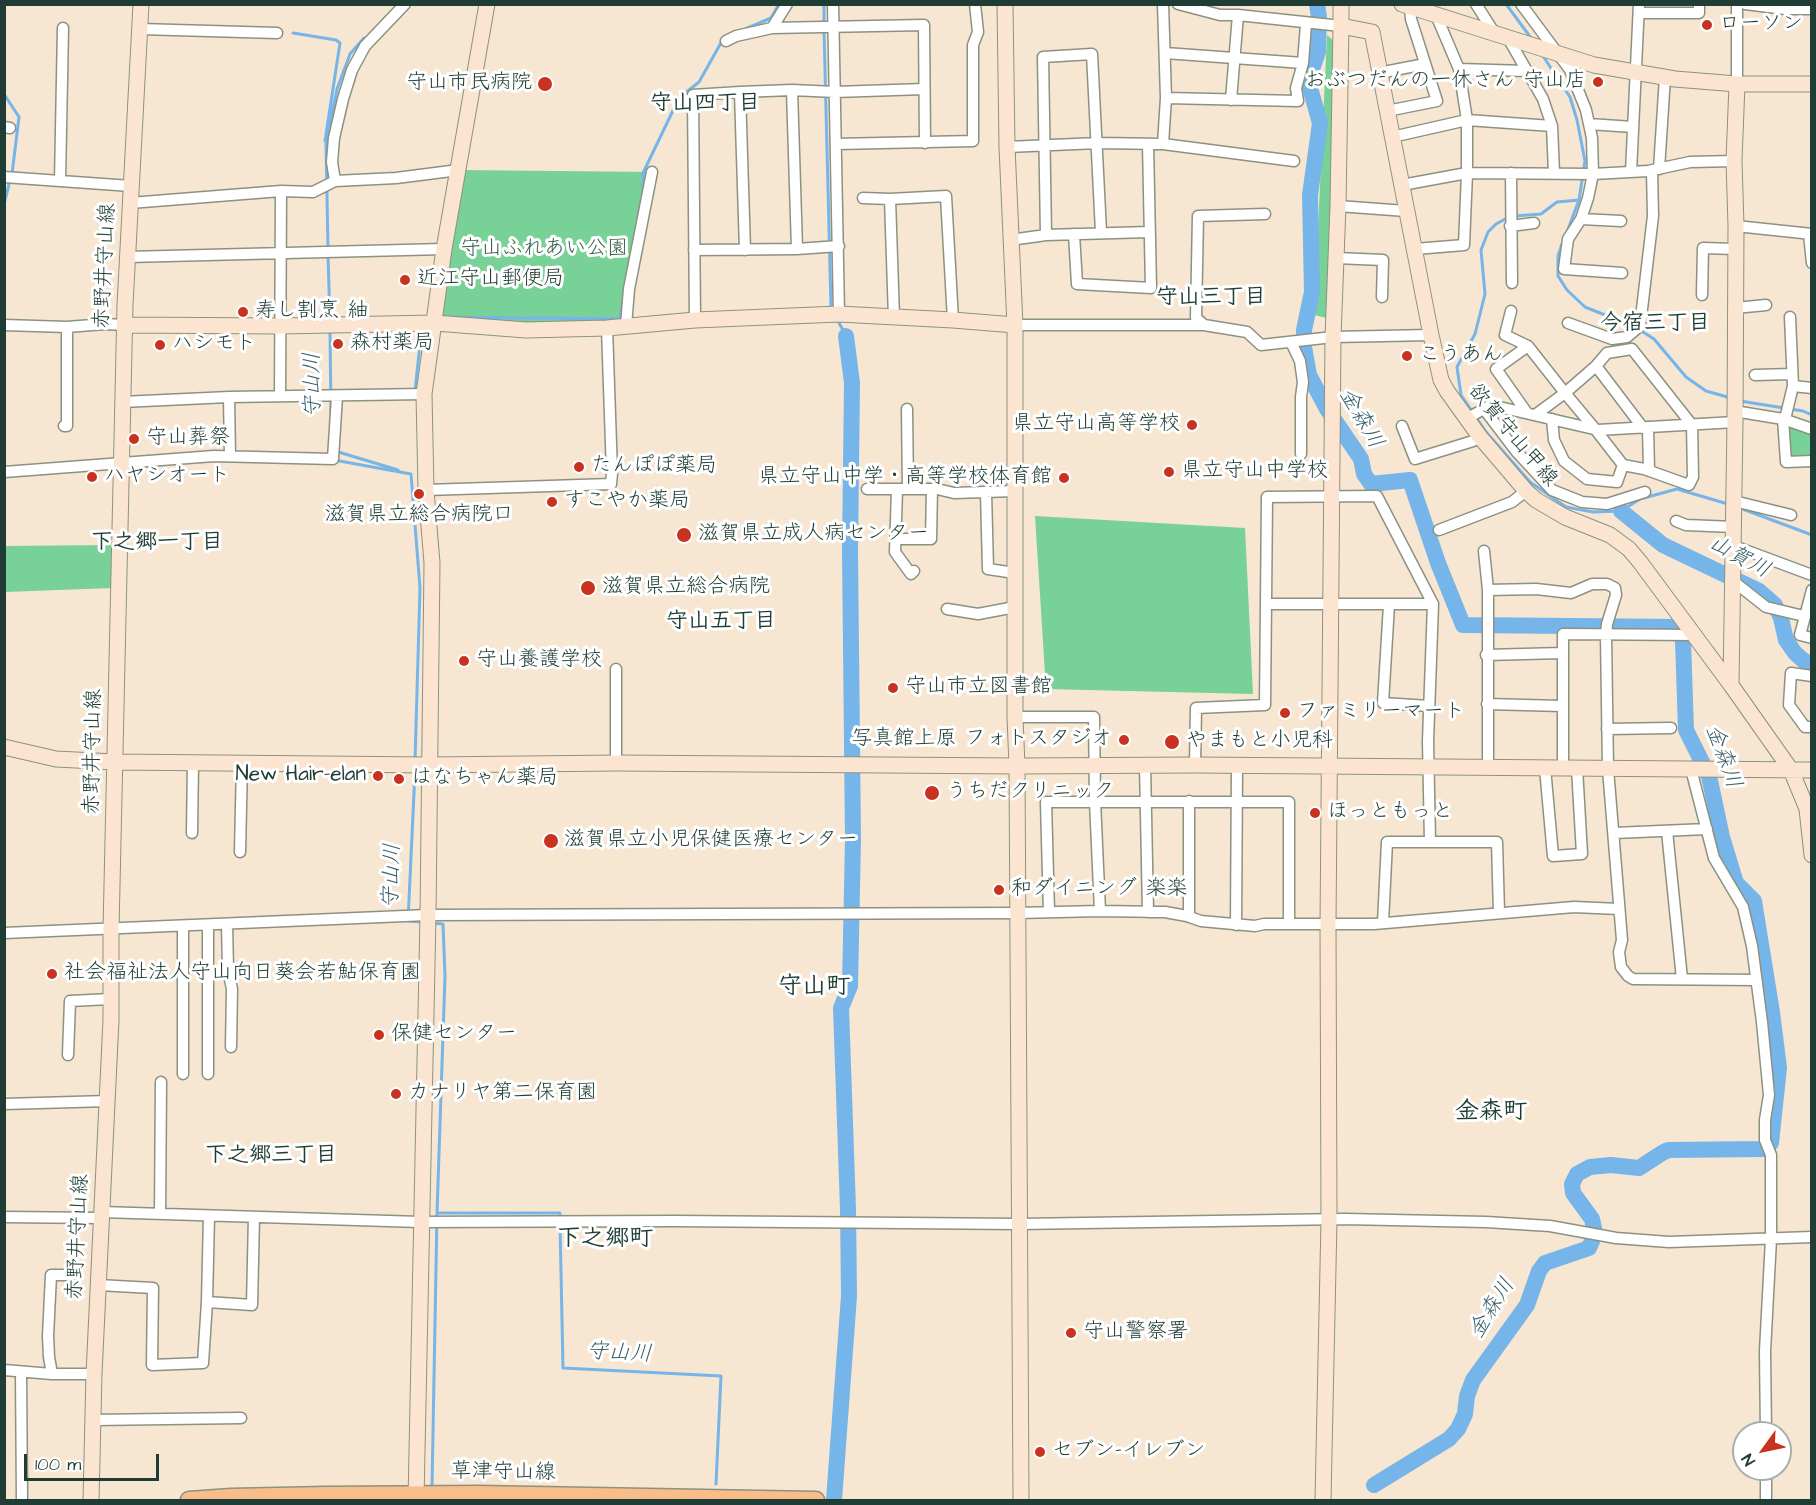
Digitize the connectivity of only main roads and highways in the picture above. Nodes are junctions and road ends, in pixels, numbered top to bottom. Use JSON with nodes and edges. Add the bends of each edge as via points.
{"nodes":[{"id":1,"x":416,"y":1498,"type":"edge"},
{"id":2,"x":189,"y":1500,"type":"edge"},
{"id":3,"x":816,"y":1500,"type":"edge"}],
"edges":[{"from":1,"to":2,"type":"main road","name":"草津守山線"},
{"from":1,"to":3,"type":"main road","name":"草津守山線","via":[[478,1494]]}]}
